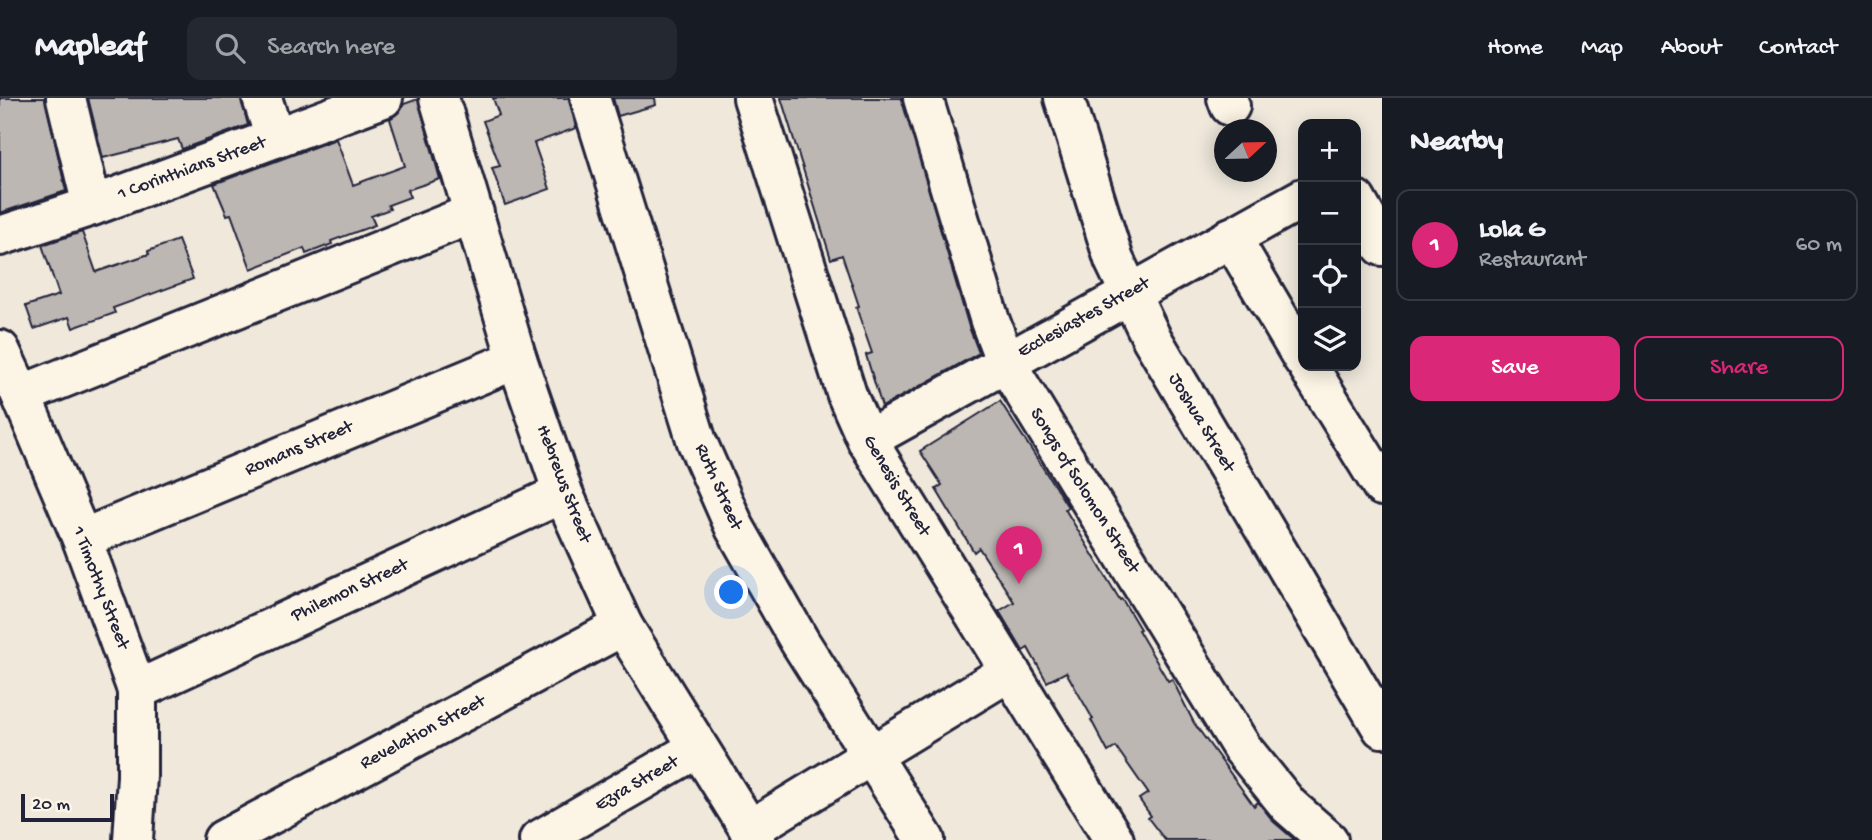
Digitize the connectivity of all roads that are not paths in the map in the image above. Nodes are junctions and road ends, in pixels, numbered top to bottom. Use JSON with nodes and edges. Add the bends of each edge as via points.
{"nodes":[{"id":1,"x":66,"y":98,"type":"edge"},
{"id":2,"x":262,"y":98,"type":"edge"},
{"id":3,"x":383,"y":98,"type":"edge"},
{"id":4,"x":439,"y":98,"type":"edge"},
{"id":5,"x":590,"y":98,"type":"edge"},
{"id":6,"x":754,"y":98,"type":"edge"},
{"id":7,"x":923,"y":98,"type":"edge"},
{"id":8,"x":1065,"y":98,"type":"edge"},
{"id":9,"x":275,"y":138,"type":"junction"},
{"id":10,"x":1298,"y":201,"type":"edge"},
{"id":11,"x":92,"y":206,"type":"junction"},
{"id":12,"x":1361,"y":209,"type":"edge"},
{"id":13,"x":474,"y":213,"type":"junction"},
{"id":14,"x":0,"y":236,"type":"edge"},
{"id":15,"x":1231,"y":237,"type":"junction"},
{"id":16,"x":1382,"y":246,"type":"edge"},
{"id":17,"x":1128,"y":294,"type":"junction"},
{"id":18,"x":0,"y":351,"type":"edge"},
{"id":19,"x":1298,"y":351,"type":"edge"},
{"id":20,"x":517,"y":359,"type":"junction"},
{"id":21,"x":1006,"y":363,"type":"junction"},
{"id":22,"x":1311,"y":371,"type":"edge"},
{"id":23,"x":22,"y":395,"type":"junction"},
{"id":24,"x":866,"y":440,"type":"junction"},
{"id":25,"x":1382,"y":486,"type":"edge"},
{"id":26,"x":563,"y":493,"type":"junction"},
{"id":27,"x":82,"y":539,"type":"junction"},
{"id":28,"x":623,"y":626,"type":"junction"},
{"id":29,"x":1010,"y":671,"type":"junction"},
{"id":30,"x":137,"y":690,"type":"junction"},
{"id":31,"x":1382,"y":728,"type":"edge"},
{"id":32,"x":698,"y":748,"type":"junction"},
{"id":33,"x":872,"y":753,"type":"junction"},
{"id":34,"x":753,"y":835,"type":"edge"},
{"id":35,"x":133,"y":840,"type":"edge"},
{"id":36,"x":223,"y":840,"type":"edge"},
{"id":37,"x":539,"y":840,"type":"edge"},
{"id":38,"x":925,"y":840,"type":"edge"},
{"id":39,"x":1114,"y":840,"type":"edge"},
{"id":40,"x":1328,"y":840,"type":"edge"}],
"edges":[{"from":1,"to":11,"type":"street"},
{"from":2,"to":9,"type":"street"},
{"from":3,"to":9,"type":"street","name":"1 Corinthians Street"},
{"from":4,"to":13,"type":"street","name":"Hebrews Street"},
{"from":5,"to":33,"type":"street","name":"Ruth Street","via":[[697,442],[735,528],[800,642]]},
{"from":6,"to":24,"type":"street","name":"Genesis Street","via":[[847,395]]},
{"from":7,"to":21,"type":"street","name":"Songs of Solomon Street"},
{"from":8,"to":17,"type":"street","name":"Joshua Street"},
{"from":9,"to":11,"type":"street","name":"1 Corinthians Street"},
{"from":10,"to":15,"type":"street","name":"Ecclesiastes Street"},
{"from":11,"to":14,"type":"street","name":"1 Corinthians Street"},
{"from":12,"to":16,"type":"street"},
{"from":13,"to":20,"type":"street","name":"Hebrews Street"},
{"from":13,"to":23,"type":"street"},
{"from":15,"to":17,"type":"street","name":"Ecclesiastes Street"},
{"from":15,"to":19,"type":"street"},
{"from":17,"to":21,"type":"street","name":"Ecclesiastes Street"},
{"from":17,"to":31,"type":"street","name":"Joshua Street"},
{"from":18,"to":23,"type":"street","name":"1 Timothy Street"},
{"from":20,"to":26,"type":"street","name":"Hebrews Street"},
{"from":20,"to":27,"type":"street","name":"Romans Street"},
{"from":21,"to":24,"type":"street","name":"Ecclesiastes Street"},
{"from":21,"to":40,"type":"street","name":"Songs of Solomon Street","via":[[1242,748],[1289,806]]},
{"from":22,"to":25,"type":"street"},
{"from":23,"to":27,"type":"street","name":"1 Timothy Street"},
{"from":24,"to":29,"type":"street","name":"Genesis Street"},
{"from":26,"to":28,"type":"street","name":"Hebrews Street"},
{"from":26,"to":30,"type":"street","name":"Philemon Street"},
{"from":27,"to":30,"type":"street","name":"1 Timothy Street"},
{"from":28,"to":32,"type":"street","name":"Hebrews Street"},
{"from":28,"to":36,"type":"street","name":"Revelation Street"},
{"from":29,"to":33,"type":"street"},
{"from":29,"to":39,"type":"street","name":"Genesis Street"},
{"from":30,"to":35,"type":"street","name":"1 Timothy Street"},
{"from":32,"to":34,"type":"street","name":"Hebrews Street"},
{"from":32,"to":37,"type":"street","name":"Ezra Street"},
{"from":33,"to":34,"type":"street"},
{"from":33,"to":38,"type":"street","name":"Ruth Street"}]}
